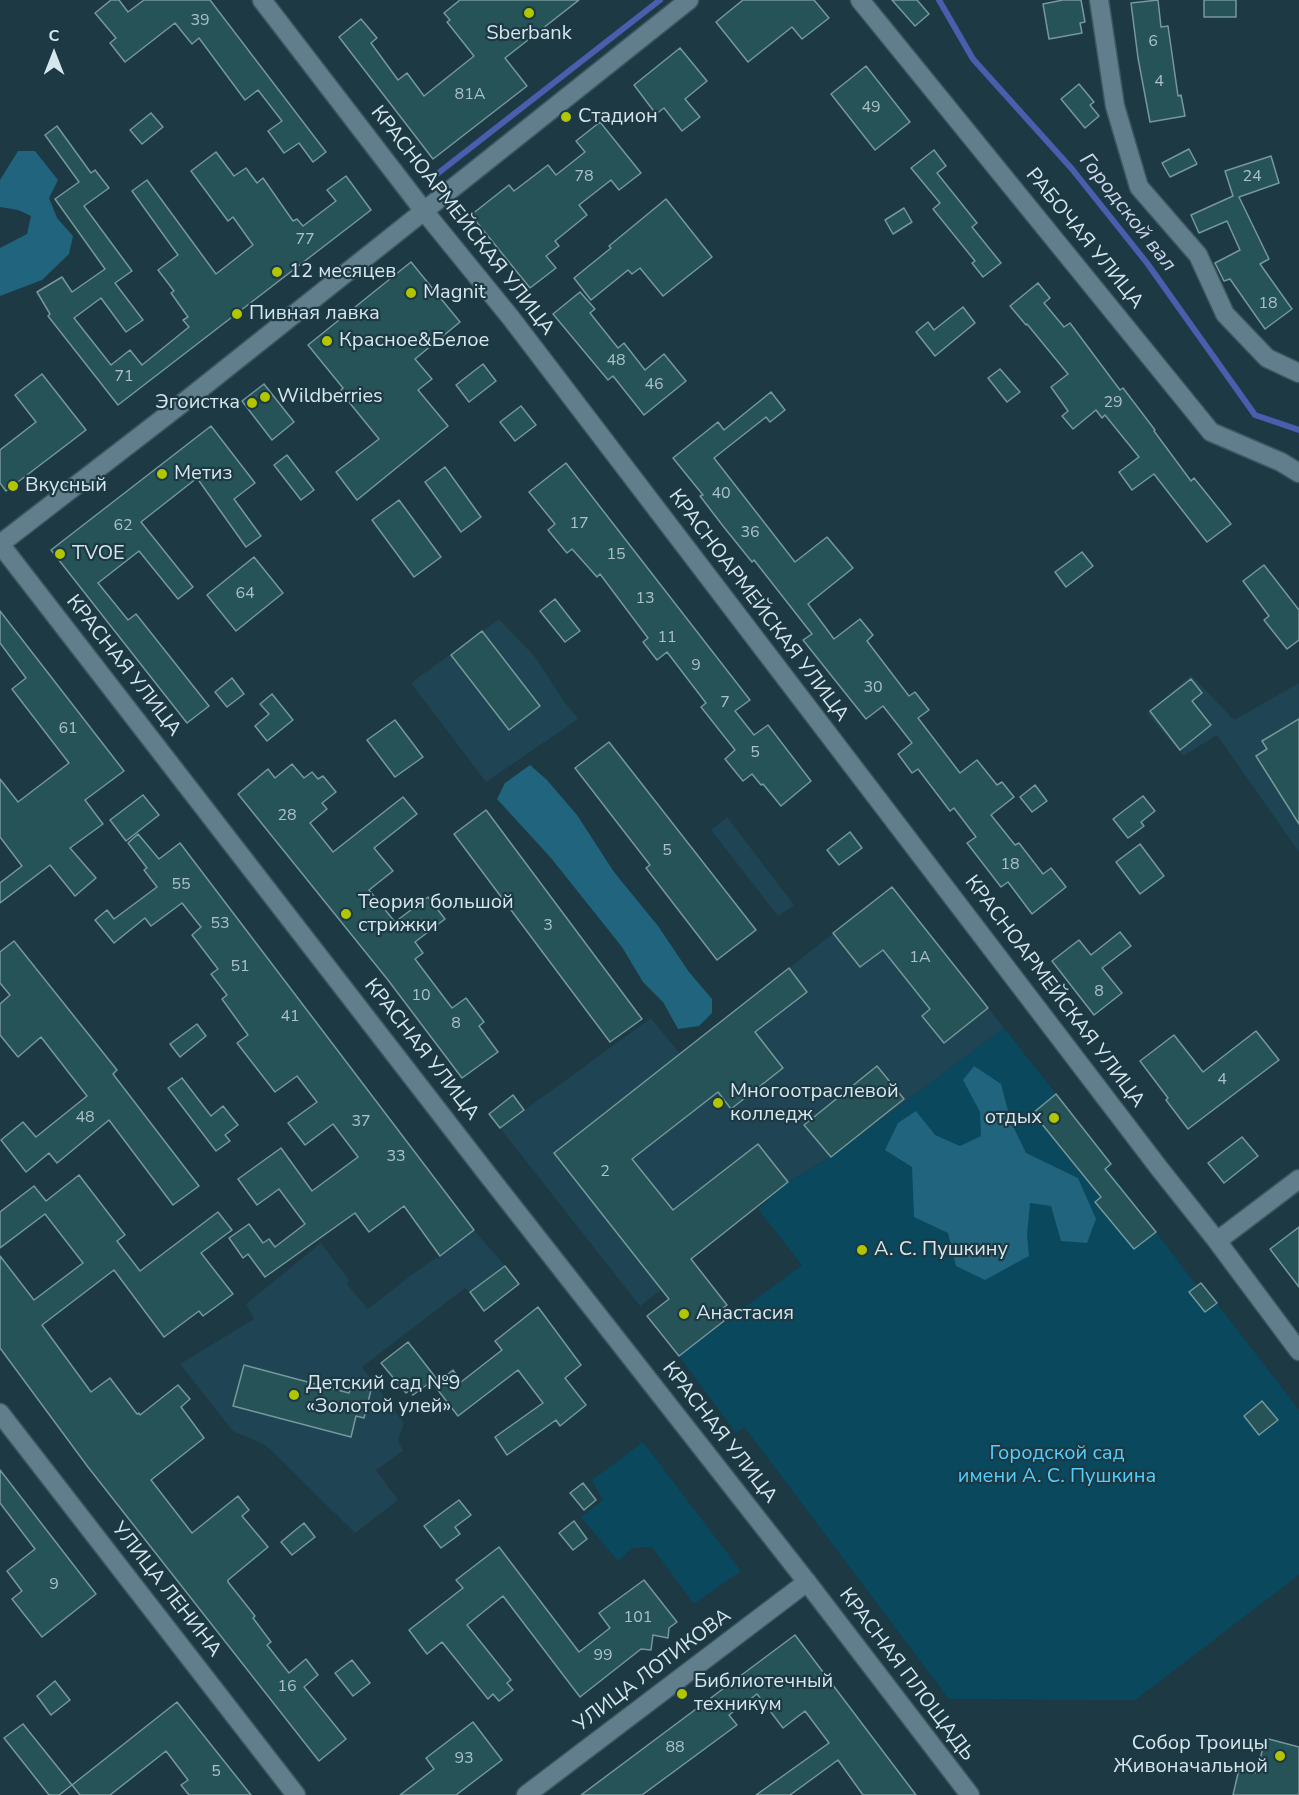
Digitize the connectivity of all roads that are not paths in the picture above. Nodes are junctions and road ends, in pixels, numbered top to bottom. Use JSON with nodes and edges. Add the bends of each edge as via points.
{"nodes":[{"id":1,"x":262,"y":0,"type":"edge"},
{"id":2,"x":689,"y":0,"type":"edge"},
{"id":3,"x":860,"y":0,"type":"edge"},
{"id":4,"x":1099,"y":0,"type":"edge"},
{"id":5,"x":424,"y":211,"type":"junction"},
{"id":6,"x":1299,"y":373,"type":"edge"},
{"id":7,"x":1299,"y":472,"type":"edge"},
{"id":8,"x":0,"y":544,"type":"edge"},
{"id":9,"x":1299,"y":1179,"type":"edge"},
{"id":10,"x":1217,"y":1241,"type":"junction"},
{"id":11,"x":1299,"y":1351,"type":"edge"},
{"id":12,"x":0,"y":1413,"type":"edge"},
{"id":13,"x":807,"y":1581,"type":"junction"},
{"id":14,"x":296,"y":1795,"type":"edge"},
{"id":15,"x":526,"y":1795,"type":"edge"},
{"id":16,"x":970,"y":1795,"type":"edge"}],
"edges":[{"from":1,"to":5,"type":"street","name":"КРАСНОАРМЕЙСКАЯ УЛИЦА"},
{"from":2,"to":5,"type":"street"},
{"from":3,"to":7,"type":"street","name":"РАБОЧАЯ УЛИЦА","via":[[1211,432]]},
{"from":4,"to":6,"type":"street","via":[[1115,106],[1139,187],[1198,255],[1225,314],[1268,358]]},
{"from":5,"to":8,"type":"street"},
{"from":5,"to":10,"type":"street","name":"КРАСНОАРМЕЙСКАЯ УЛИЦА","via":[[511,318]]},
{"from":8,"to":13,"type":"street","name":"КРАСНАЯ УЛИЦА"},
{"from":9,"to":10,"type":"street"},
{"from":10,"to":11,"type":"street"},
{"from":12,"to":14,"type":"street","name":"УЛИЦА ЛЕНИНА"},
{"from":13,"to":15,"type":"street","name":"УЛИЦА ЛОТИКОВА"},
{"from":13,"to":16,"type":"street","name":"КРАСНАЯ ПЛОЩАДЬ"}]}
